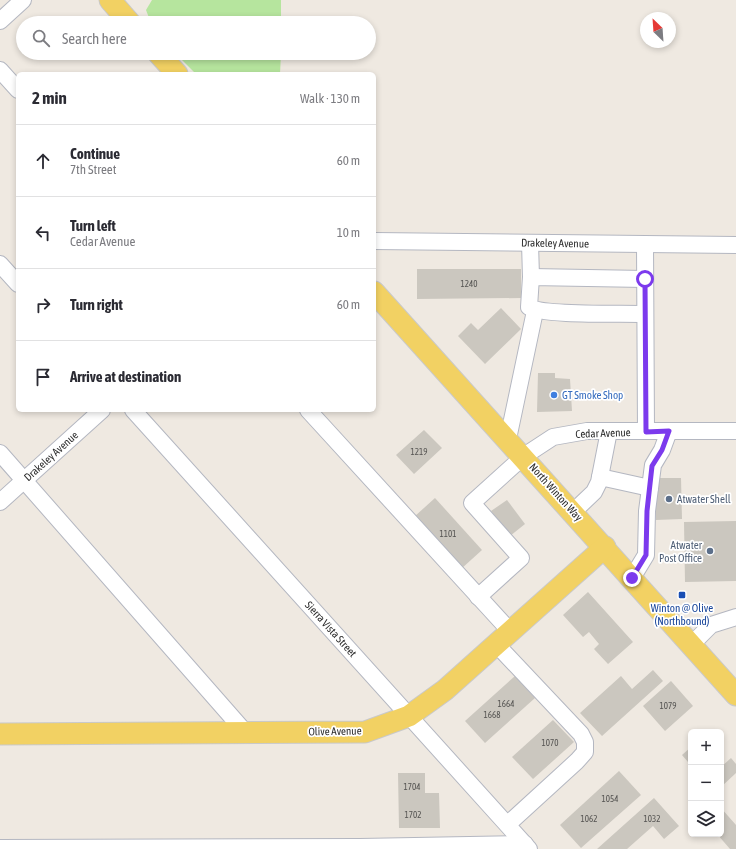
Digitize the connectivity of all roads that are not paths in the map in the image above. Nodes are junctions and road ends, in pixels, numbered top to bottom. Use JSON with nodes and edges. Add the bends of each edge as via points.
{"nodes":[{"id":1,"x":23,"y":0,"type":"edge"},
{"id":2,"x":0,"y":21,"type":"edge"},
{"id":3,"x":164,"y":60,"type":"edge"},
{"id":4,"x":0,"y":70,"type":"edge"},
{"id":5,"x":175,"y":72,"type":"edge"},
{"id":6,"x":16,"y":88,"type":"edge"},
{"id":7,"x":376,"y":241,"type":"edge"},
{"id":8,"x":530,"y":243,"type":"junction"},
{"id":9,"x":645,"y":244,"type":"junction"},
{"id":10,"x":736,"y":245,"type":"edge"},
{"id":11,"x":0,"y":264,"type":"edge"},
{"id":12,"x":531,"y":277,"type":"junction"},
{"id":13,"x":645,"y":279,"type":"junction"},
{"id":14,"x":16,"y":282,"type":"edge"},
{"id":15,"x":376,"y":294,"type":"edge"},
{"id":16,"x":535,"y":310,"type":"junction"},
{"id":17,"x":645,"y":314,"type":"junction"},
{"id":18,"x":100,"y":412,"type":"edge"},
{"id":19,"x":135,"y":412,"type":"edge"},
{"id":20,"x":310,"y":412,"type":"edge"},
{"id":21,"x":609,"y":431,"type":"junction"},
{"id":22,"x":669,"y":431,"type":"junction"},
{"id":23,"x":736,"y":431,"type":"edge"},
{"id":24,"x":646,"y":432,"type":"junction"},
{"id":25,"x":508,"y":439,"type":"junction"},
{"id":26,"x":0,"y":453,"type":"edge"},
{"id":27,"x":524,"y":456,"type":"junction"},
{"id":28,"x":600,"y":477,"type":"junction"},
{"id":29,"x":24,"y":480,"type":"junction"},
{"id":30,"x":650,"y":488,"type":"junction"},
{"id":31,"x":0,"y":502,"type":"edge"},
{"id":32,"x":573,"y":512,"type":"junction"},
{"id":33,"x":605,"y":547,"type":"junction"},
{"id":34,"x":632,"y":578,"type":"junction"},
{"id":35,"x":478,"y":597,"type":"junction"},
{"id":36,"x":736,"y":617,"type":"edge"},
{"id":37,"x":503,"y":638,"type":"junction"},
{"id":38,"x":691,"y":645,"type":"junction"},
{"id":39,"x":736,"y":694,"type":"edge"},
{"id":40,"x":409,"y":716,"type":"junction"},
{"id":41,"x":245,"y":732,"type":"junction"},
{"id":42,"x":0,"y":734,"type":"edge"},
{"id":43,"x":508,"y":824,"type":"junction"},
{"id":44,"x":527,"y":846,"type":"edge"},
{"id":45,"x":0,"y":848,"type":"edge"}],
"edges":[{"from":1,"to":2,"type":"street"},
{"from":3,"to":5,"type":"main road"},
{"from":4,"to":6,"type":"street"},
{"from":7,"to":8,"type":"street","name":"Drakeley Avenue"},
{"from":8,"to":9,"type":"street","name":"Drakeley Avenue"},
{"from":8,"to":12,"type":"street"},
{"from":9,"to":10,"type":"street","name":"Drakeley Avenue"},
{"from":9,"to":13,"type":"street"},
{"from":11,"to":14,"type":"street"},
{"from":12,"to":13,"type":"street"},
{"from":12,"to":16,"type":"street","via":[[529,307]]},
{"from":13,"to":17,"type":"street"},
{"from":15,"to":25,"type":"main road","name":"North Winton Way"},
{"from":16,"to":17,"type":"street"},
{"from":16,"to":25,"type":"street"},
{"from":17,"to":24,"type":"street"},
{"from":18,"to":29,"type":"street","name":"Drakeley Avenue"},
{"from":19,"to":40,"type":"street","name":"Sierra Vista Street"},
{"from":20,"to":35,"type":"street"},
{"from":21,"to":24,"type":"street","name":"Cedar Avenue"},
{"from":21,"to":27,"type":"street","name":"Cedar Avenue","via":[[587,431],[553,437]]},
{"from":21,"to":28,"type":"street"},
{"from":22,"to":23,"type":"street","name":"Cedar Avenue"},
{"from":22,"to":24,"type":"street","name":"Cedar Avenue"},
{"from":22,"to":30,"type":"street","via":[[662,450],[652,466]]},
{"from":25,"to":27,"type":"main road","name":"North Winton Way"},
{"from":26,"to":29,"type":"street"},
{"from":27,"to":32,"type":"main road","name":"North Winton Way"},
{"from":27,"to":35,"type":"street","name":"Cedar Avenue","via":[[472,503],[521,558]]},
{"from":28,"to":30,"type":"street"},
{"from":28,"to":32,"type":"street","via":[[594,492]]},
{"from":29,"to":31,"type":"street","name":"Drakeley Avenue"},
{"from":29,"to":41,"type":"street"},
{"from":30,"to":34,"type":"street","via":[[646,555]]},
{"from":32,"to":33,"type":"main road","name":"North Winton Way"},
{"from":33,"to":34,"type":"main road","name":"North Winton Way"},
{"from":33,"to":37,"type":"main road","name":"Olive Avenue"},
{"from":34,"to":38,"type":"main road","name":"North Winton Way"},
{"from":35,"to":37,"type":"street"},
{"from":36,"to":38,"type":"street","via":[[711,625]]},
{"from":37,"to":40,"type":"main road","name":"Olive Avenue","via":[[445,690]]},
{"from":37,"to":43,"type":"street","via":[[585,742],[585,752],[577,761]]},
{"from":38,"to":39,"type":"main road","name":"North Winton Way"},
{"from":40,"to":41,"type":"main road","name":"Olive Avenue","via":[[365,732]]},
{"from":40,"to":43,"type":"street","name":"Sierra Vista Street"},
{"from":41,"to":42,"type":"main road","name":"Olive Avenue"},
{"from":43,"to":44,"type":"street","name":"Sierra Vista Street"},
{"from":44,"to":45,"type":"street"}]}
